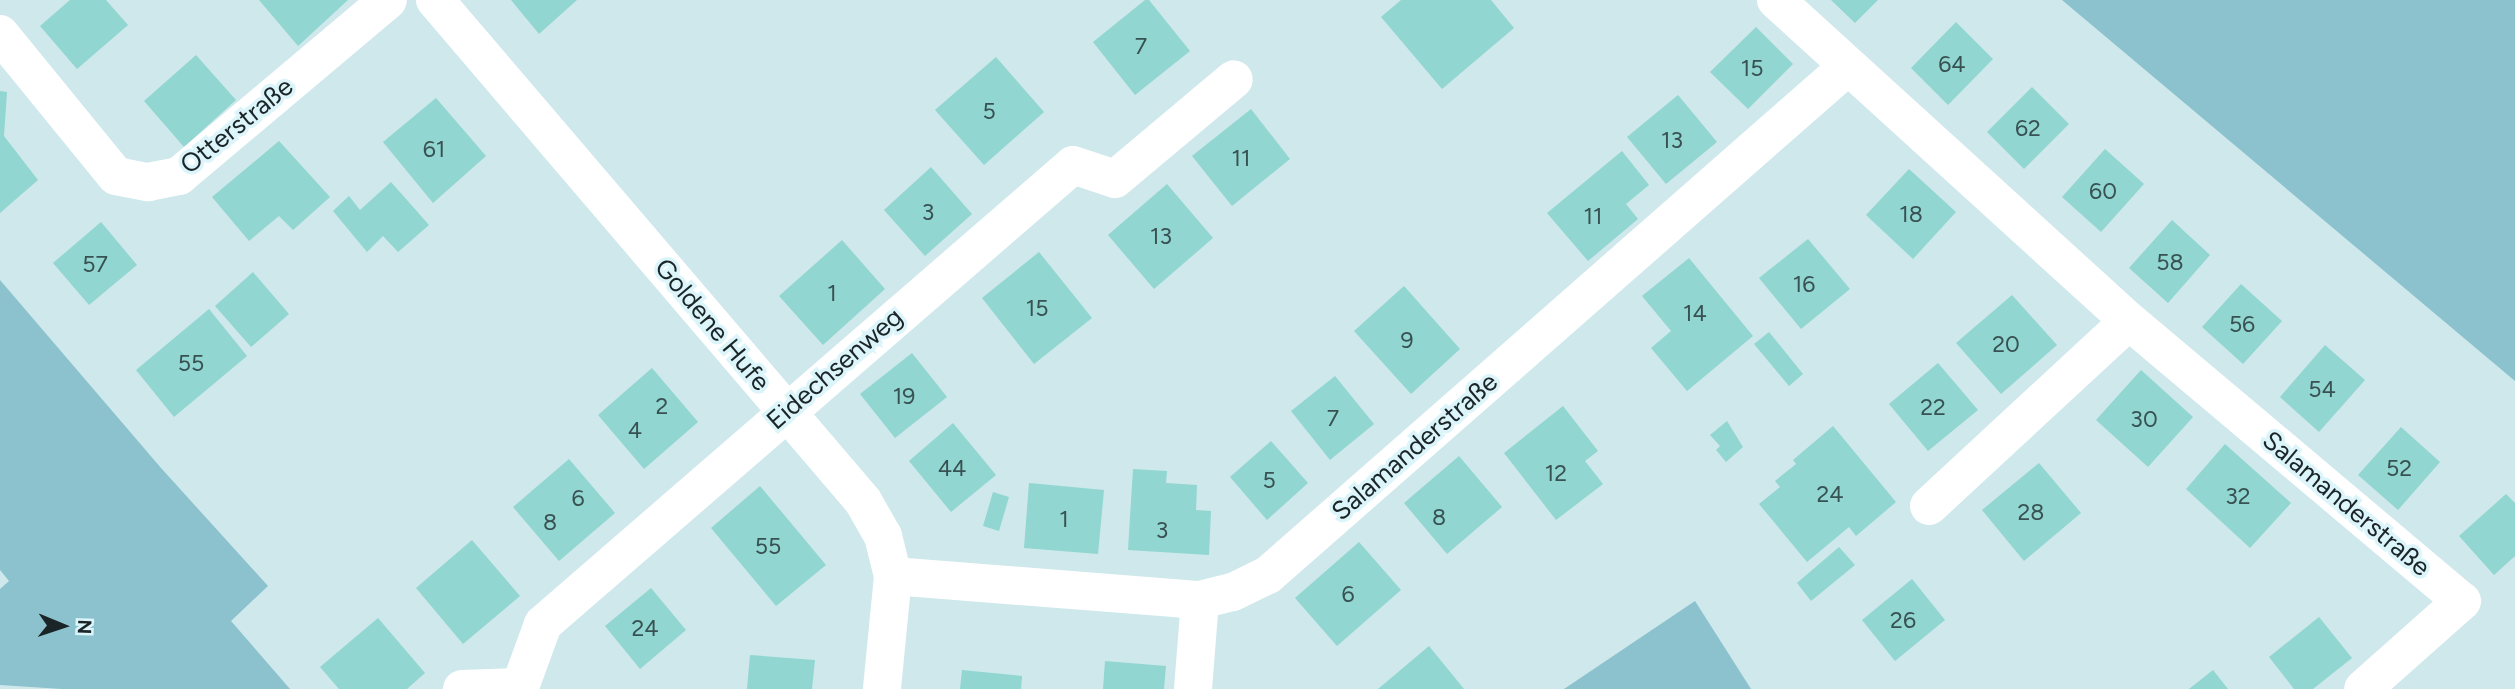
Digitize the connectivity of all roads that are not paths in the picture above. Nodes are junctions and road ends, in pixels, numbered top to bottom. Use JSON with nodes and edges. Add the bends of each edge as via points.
{"nodes":[{"id":1,"x":388,"y":0,"type":"edge"},
{"id":2,"x":435,"y":0,"type":"edge"},
{"id":3,"x":1776,"y":0,"type":"edge"},
{"id":4,"x":0,"y":34,"type":"edge"},
{"id":5,"x":1847,"y":67,"type":"junction"},
{"id":6,"x":1234,"y":79,"type":"dead end"},
{"id":7,"x":2129,"y":321,"type":"junction"},
{"id":8,"x":786,"y":411,"type":"junction"},
{"id":9,"x":1929,"y":506,"type":"dead end"},
{"id":10,"x":893,"y":576,"type":"junction"},
{"id":11,"x":1200,"y":600,"type":"junction"},
{"id":12,"x":462,"y":689,"type":"edge"},
{"id":13,"x":882,"y":689,"type":"edge"},
{"id":14,"x":1194,"y":689,"type":"edge"},
{"id":15,"x":2363,"y":689,"type":"edge"}],
"edges":[{"from":1,"to":4,"type":"street","name":"Otterstraße","via":[[178,176],[148,182],[117,176]]},
{"from":2,"to":8,"type":"street","name":"Goldene Hufe"},
{"from":3,"to":5,"type":"street","name":"Salamanderstraße"},
{"from":5,"to":7,"type":"street","name":"Salamanderstraße"},
{"from":5,"to":11,"type":"street","name":"Salamanderstraße","via":[[1268,575],[1233,592]]},
{"from":6,"to":8,"type":"street","name":"Eidechsenweg","via":[[1115,179],[1073,165]]},
{"from":7,"to":9,"type":"street"},
{"from":7,"to":15,"type":"street","name":"Salamanderstraße","via":[[2462,601]]},
{"from":8,"to":10,"type":"street","name":"Goldene Hufe","via":[[863,501],[883,536]]},
{"from":8,"to":12,"type":"street","name":"Eidechsenweg","via":[[543,624],[520,687]]},
{"from":10,"to":11,"type":"street","name":"Salamanderstraße"},
{"from":10,"to":13,"type":"street","name":"Goldene Hufe"},
{"from":11,"to":14,"type":"street"}]}
